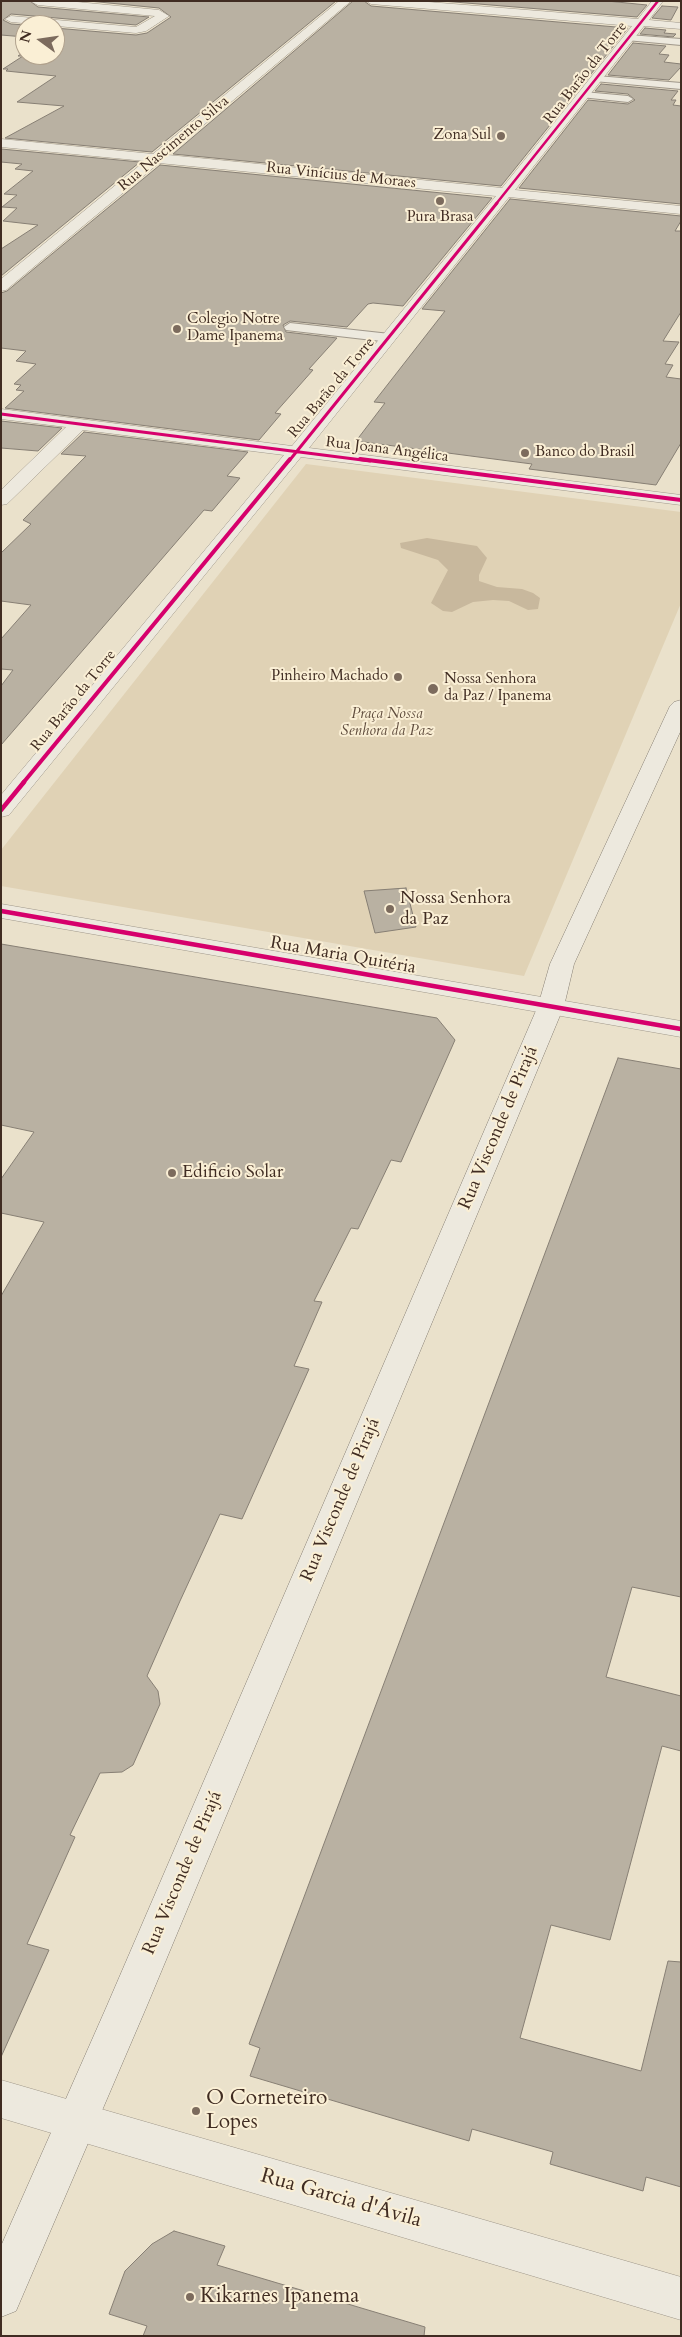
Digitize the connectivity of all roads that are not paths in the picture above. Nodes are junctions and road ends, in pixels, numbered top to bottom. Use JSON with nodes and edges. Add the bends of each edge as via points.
{"nodes":[{"id":1,"x":346,"y":1,"type":"edge"},
{"id":2,"x":371,"y":1,"type":"edge"},
{"id":3,"x":658,"y":1,"type":"edge"},
{"id":4,"x":33,"y":5,"type":"edge"},
{"id":5,"x":6,"y":22,"type":"edge"},
{"id":6,"x":641,"y":22,"type":"junction"},
{"id":7,"x":681,"y":26,"type":"edge"},
{"id":8,"x":628,"y":38,"type":"junction"},
{"id":9,"x":681,"y":42,"type":"edge"},
{"id":10,"x":597,"y":79,"type":"junction"},
{"id":11,"x":681,"y":86,"type":"edge"},
{"id":12,"x":584,"y":95,"type":"junction"},
{"id":13,"x":628,"y":99,"type":"dead end"},
{"id":14,"x":1,"y":143,"type":"edge"},
{"id":15,"x":157,"y":158,"type":"junction"},
{"id":16,"x":508,"y":193,"type":"junction"},
{"id":17,"x":681,"y":210,"type":"edge"},
{"id":18,"x":1,"y":287,"type":"edge"},
{"id":19,"x":290,"y":327,"type":"dead end"},
{"id":20,"x":390,"y":338,"type":"junction"},
{"id":21,"x":1,"y":414,"type":"edge"},
{"id":22,"x":79,"y":424,"type":"junction"},
{"id":23,"x":295,"y":451,"type":"junction"},
{"id":24,"x":1,"y":500,"type":"edge"},
{"id":25,"x":681,"y":500,"type":"edge"},
{"id":26,"x":681,"y":706,"type":"edge"},
{"id":27,"x":1,"y":810,"type":"edge"},
{"id":28,"x":1,"y":911,"type":"edge"},
{"id":29,"x":551,"y":1006,"type":"junction"},
{"id":30,"x":681,"y":1029,"type":"edge"},
{"id":31,"x":1,"y":2099,"type":"edge"},
{"id":32,"x":77,"y":2122,"type":"junction"},
{"id":33,"x":1,"y":2296,"type":"edge"},
{"id":34,"x":681,"y":2299,"type":"edge"}],
"edges":[{"from":1,"to":15,"type":"street","name":"Rua Nascimento Silva"},
{"from":2,"to":6,"type":"street"},
{"from":3,"to":6,"type":"street","name":"Rua Barão da Torre"},
{"from":4,"to":5,"type":"street"},
{"from":4,"to":5,"type":"street","via":[[159,13],[163,16],[136,30]]},
{"from":6,"to":7,"type":"street"},
{"from":6,"to":8,"type":"street","name":"Rua Barão da Torre"},
{"from":8,"to":9,"type":"lane"},
{"from":8,"to":10,"type":"street","name":"Rua Barão da Torre"},
{"from":10,"to":11,"type":"lane"},
{"from":10,"to":12,"type":"street","name":"Rua Barão da Torre"},
{"from":12,"to":13,"type":"lane"},
{"from":12,"to":16,"type":"street","name":"Rua Barão da Torre"},
{"from":14,"to":15,"type":"street","name":"Rua Vinícius de Moraes"},
{"from":15,"to":16,"type":"street","name":"Rua Vinícius de Moraes"},
{"from":15,"to":18,"type":"street","name":"Rua Nascimento Silva"},
{"from":16,"to":17,"type":"street","name":"Rua Vinícius de Moraes"},
{"from":16,"to":20,"type":"street","name":"Rua Barão da Torre"},
{"from":19,"to":20,"type":"lane"},
{"from":20,"to":23,"type":"street","name":"Rua Barão da Torre"},
{"from":21,"to":22,"type":"street","name":"Rua Joana Angélica"},
{"from":22,"to":23,"type":"street","name":"Rua Joana Angélica"},
{"from":22,"to":24,"type":"street"},
{"from":23,"to":25,"type":"street","name":"Rua Joana Angélica"},
{"from":23,"to":27,"type":"street","name":"Rua Barão da Torre"},
{"from":26,"to":29,"type":"street","name":"Rua Visconde de Pirajá","via":[[562,964]]},
{"from":28,"to":29,"type":"street","name":"Rua Maria Quitéria"},
{"from":29,"to":30,"type":"street","name":"Rua Maria Quitéria"},
{"from":29,"to":32,"type":"street","name":"Rua Visconde de Pirajá"},
{"from":31,"to":32,"type":"street","name":"Rua Garcia d'Ávila"},
{"from":32,"to":33,"type":"street","name":"Rua Visconde de Pirajá"},
{"from":32,"to":34,"type":"street","name":"Rua Garcia d'Ávila"}]}
